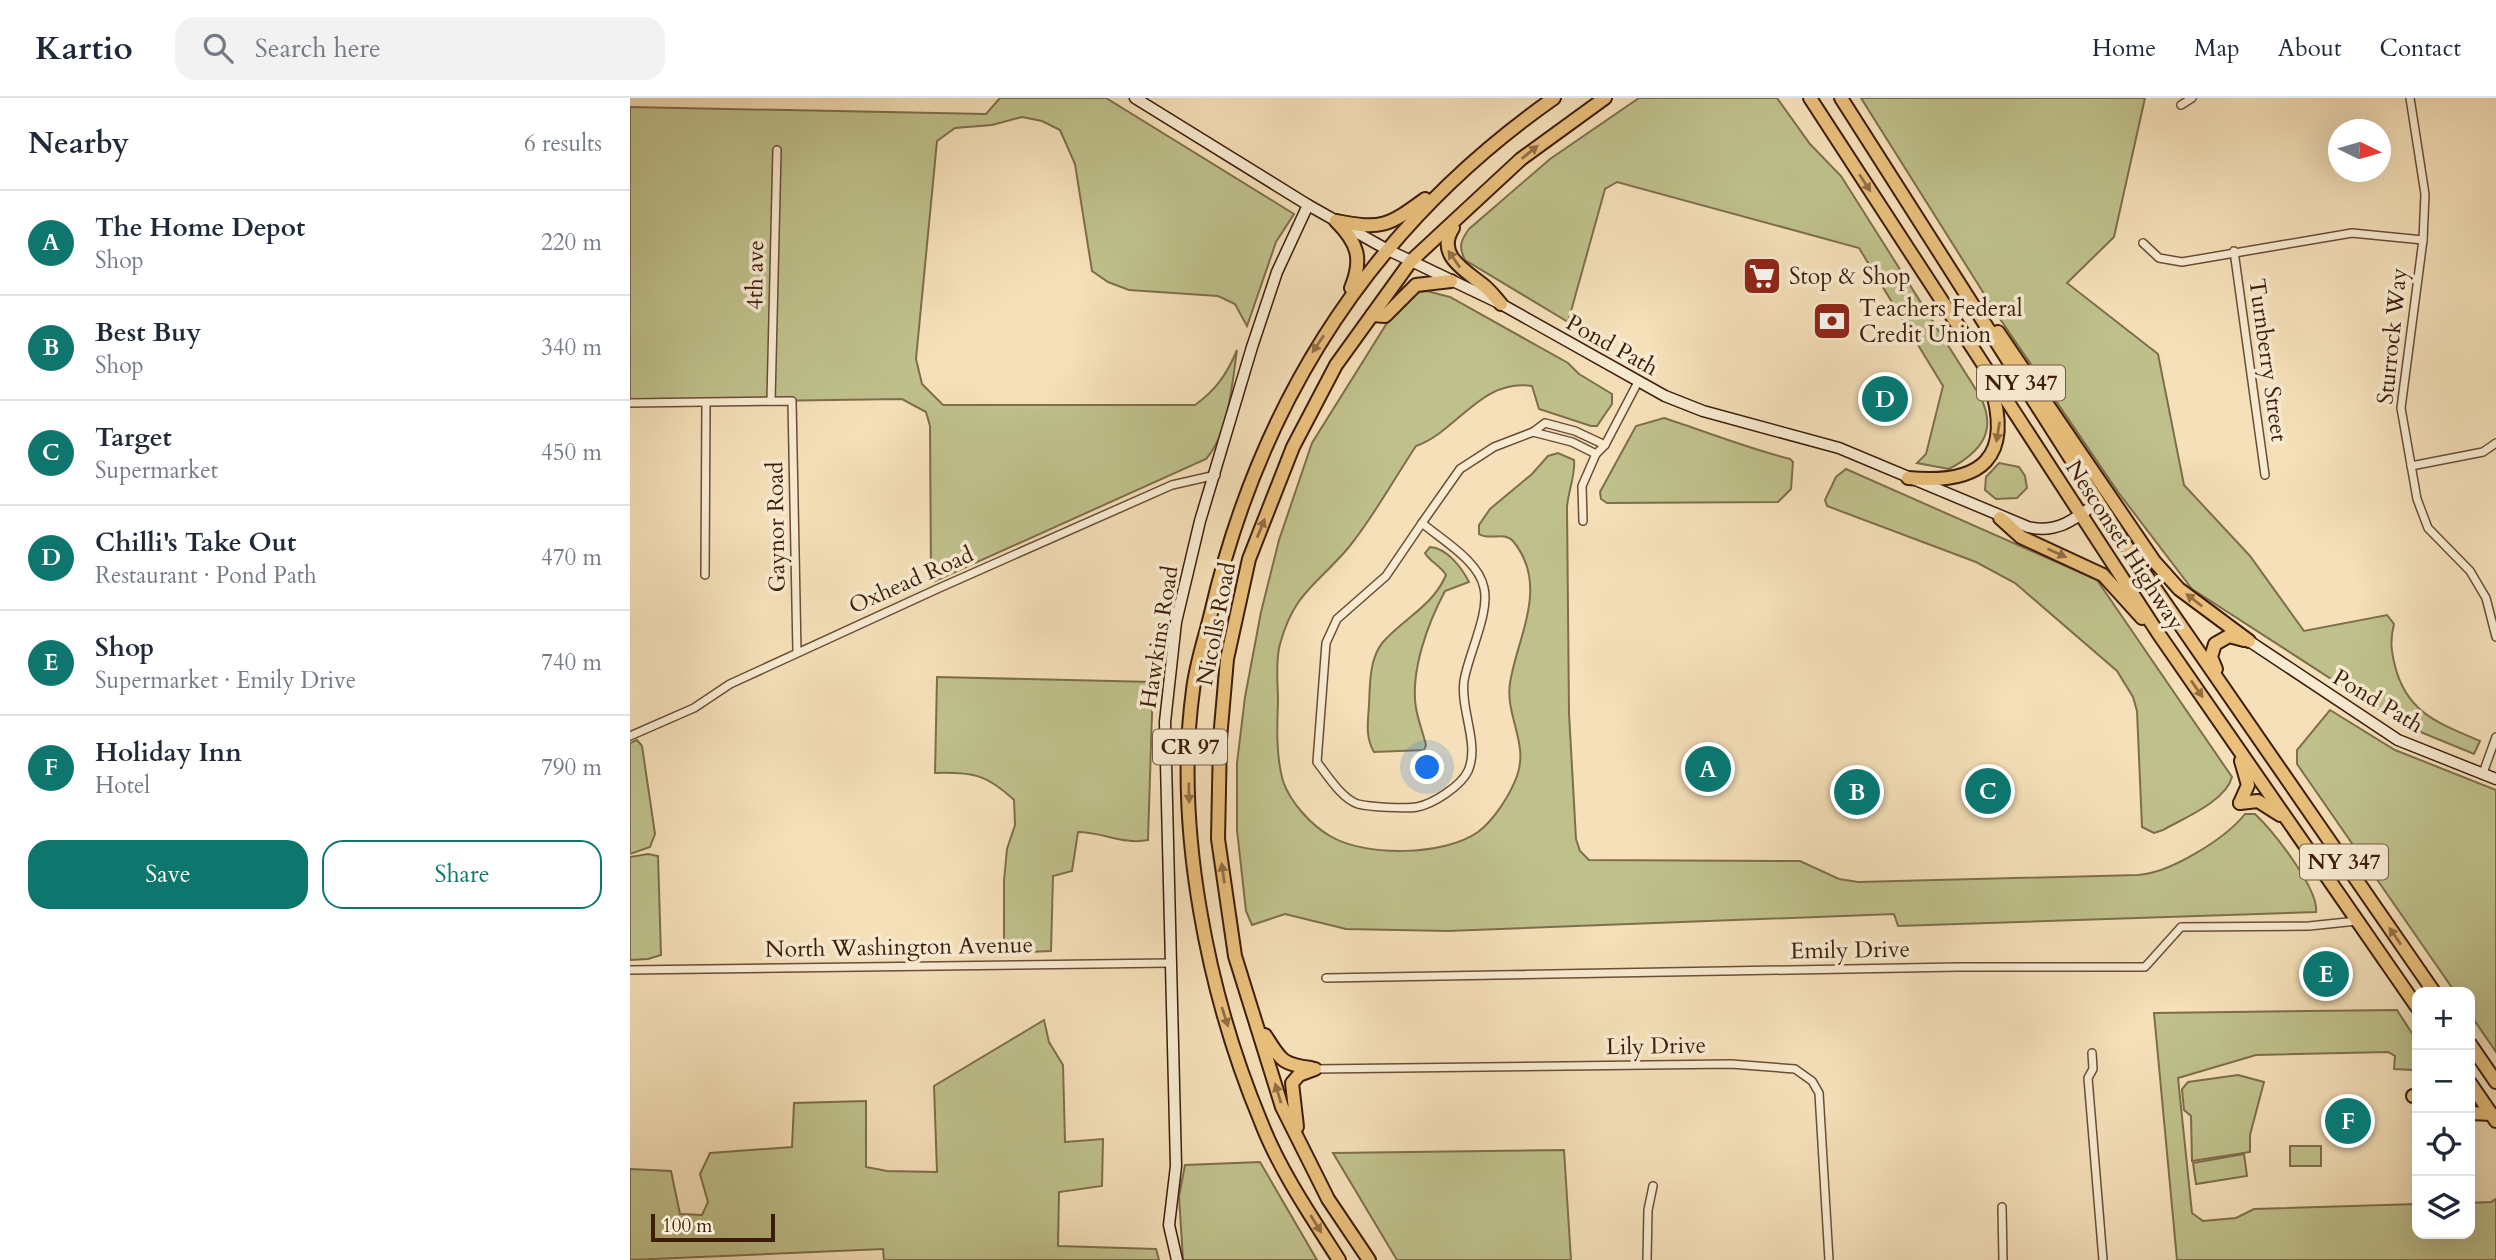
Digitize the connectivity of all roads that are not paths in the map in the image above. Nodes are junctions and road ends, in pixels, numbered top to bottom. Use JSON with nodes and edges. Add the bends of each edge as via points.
{"nodes":[{"id":1,"x":1135,"y":98,"type":"edge"},
{"id":2,"x":1554,"y":98,"type":"edge"},
{"id":3,"x":1605,"y":98,"type":"edge"},
{"id":4,"x":1810,"y":98,"type":"edge"},
{"id":5,"x":1843,"y":98,"type":"edge"},
{"id":6,"x":2192,"y":98,"type":"edge"},
{"id":7,"x":2410,"y":98,"type":"edge"},
{"id":8,"x":2180,"y":105,"type":"dead end"},
{"id":9,"x":777,"y":150,"type":"dead end"},
{"id":10,"x":1451,"y":183,"type":"junction"},
{"id":11,"x":1472,"y":202,"type":"junction"},
{"id":12,"x":1308,"y":205,"type":"junction"},
{"id":13,"x":1336,"y":221,"type":"junction"},
{"id":14,"x":2423,"y":240,"type":"junction"},
{"id":15,"x":2143,"y":243,"type":"dead end"},
{"id":16,"x":1386,"y":248,"type":"junction"},
{"id":17,"x":2234,"y":251,"type":"junction"},
{"id":18,"x":1411,"y":261,"type":"junction"},
{"id":19,"x":1947,"y":262,"type":"junction"},
{"id":20,"x":1451,"y":281,"type":"junction"},
{"id":21,"x":1501,"y":304,"type":"junction"},
{"id":22,"x":1344,"y":307,"type":"junction"},
{"id":23,"x":1372,"y":315,"type":"junction"},
{"id":24,"x":1984,"y":366,"type":"junction"},
{"id":25,"x":1639,"y":382,"type":"junction"},
{"id":26,"x":771,"y":401,"type":"junction"},
{"id":27,"x":630,"y":403,"type":"edge"},
{"id":28,"x":706,"y":403,"type":"junction"},
{"id":29,"x":1554,"y":426,"type":"junction"},
{"id":30,"x":1533,"y":432,"type":"junction"},
{"id":31,"x":1552,"y":439,"type":"junction"},
{"id":32,"x":2496,"y":443,"type":"edge"},
{"id":33,"x":1605,"y":444,"type":"junction"},
{"id":34,"x":1596,"y":454,"type":"junction"},
{"id":35,"x":2411,"y":466,"type":"junction"},
{"id":36,"x":2265,"y":474,"type":"dead end"},
{"id":37,"x":1216,"y":475,"type":"junction"},
{"id":38,"x":1908,"y":478,"type":"junction"},
{"id":39,"x":2098,"y":502,"type":"junction"},
{"id":40,"x":2080,"y":516,"type":"junction"},
{"id":41,"x":2000,"y":518,"type":"junction"},
{"id":42,"x":1583,"y":521,"type":"dead end"},
{"id":43,"x":1422,"y":523,"type":"junction"},
{"id":44,"x":705,"y":575,"type":"dead end"},
{"id":45,"x":2158,"y":633,"type":"junction"},
{"id":46,"x":2496,"y":637,"type":"edge"},
{"id":47,"x":2249,"y":641,"type":"junction"},
{"id":48,"x":797,"y":652,"type":"junction"},
{"id":49,"x":2228,"y":695,"type":"junction"},
{"id":50,"x":630,"y":736,"type":"edge"},
{"id":51,"x":2496,"y":737,"type":"edge"},
{"id":52,"x":2237,"y":747,"type":"junction"},
{"id":53,"x":2483,"y":773,"type":"junction"},
{"id":54,"x":2496,"y":779,"type":"edge"},
{"id":55,"x":2286,"y":818,"type":"junction"},
{"id":56,"x":2358,"y":921,"type":"junction"},
{"id":57,"x":1169,"y":963,"type":"junction"},
{"id":58,"x":630,"y":970,"type":"edge"},
{"id":59,"x":1326,"y":978,"type":"dead end"},
{"id":60,"x":2431,"y":987,"type":"edge"},
{"id":61,"x":2412,"y":1000,"type":"edge"},
{"id":62,"x":1256,"y":1021,"type":"junction"},
{"id":63,"x":2474,"y":1050,"type":"edge"},
{"id":64,"x":2092,"y":1053,"type":"dead end"},
{"id":65,"x":1315,"y":1069,"type":"junction"},
{"id":66,"x":2496,"y":1082,"type":"edge"},
{"id":67,"x":2475,"y":1090,"type":"edge"},
{"id":68,"x":2475,"y":1115,"type":"edge"},
{"id":69,"x":2494,"y":1117,"type":"edge"},
{"id":70,"x":1300,"y":1141,"type":"junction"},
{"id":71,"x":1653,"y":1186,"type":"dead end"},
{"id":72,"x":2002,"y":1207,"type":"dead end"},
{"id":73,"x":1177,"y":1260,"type":"edge"},
{"id":74,"x":1339,"y":1260,"type":"edge"},
{"id":75,"x":1369,"y":1260,"type":"edge"},
{"id":76,"x":1647,"y":1260,"type":"edge"},
{"id":77,"x":1829,"y":1260,"type":"edge"},
{"id":78,"x":2003,"y":1260,"type":"edge"},
{"id":79,"x":2103,"y":1260,"type":"edge"}],
"edges":[{"from":1,"to":12,"type":"street","name":"Pond Path"},
{"from":2,"to":10,"type":"highway","name":"Nicolls Road","number":"CR 97"},
{"from":11,"to":3,"type":"highway","name":"Nicolls Road","number":"CR 97","one_way":true,"via":[[1538,145]]},
{"from":4,"to":24,"type":"highway","name":"Nesconset Highway","number":"NY 347","one_way":true},
{"from":5,"to":19,"type":"highway","name":"Nesconset Highway","number":"NY 347"},
{"from":6,"to":8,"type":"street"},
{"from":7,"to":14,"type":"street","name":"Sturrock Way","via":[[2426,194]]},
{"from":9,"to":26,"type":"street","name":"4th ave"},
{"from":10,"to":13,"type":"highway","via":[[1388,223],[1367,227]]},
{"from":10,"to":16,"type":"highway","name":"Nicolls Road","number":"CR 97"},
{"from":11,"to":18,"type":"highway","name":"Nicolls Road","number":"CR 97"},
{"from":21,"to":11,"type":"highway","one_way":true,"via":[[1462,270],[1446,247],[1447,236]]},
{"from":12,"to":13,"type":"street","name":"Pond Path"},
{"from":12,"to":37,"type":"street","name":"Hawkins Road","via":[[1277,272]]},
{"from":13,"to":16,"type":"street","name":"Pond Path"},
{"from":13,"to":22,"type":"highway","via":[[1354,241],[1360,261]]},
{"from":14,"to":17,"type":"street","via":[[2352,233]]},
{"from":14,"to":35,"type":"street","name":"Sturrock Way","via":[[2401,408]]},
{"from":15,"to":17,"type":"street","via":[[2159,258],[2182,262]]},
{"from":16,"to":18,"type":"street","name":"Pond Path"},
{"from":16,"to":22,"type":"highway","name":"Nicolls Road","number":"CR 97"},
{"from":17,"to":36,"type":"street","name":"Turnberry Street"},
{"from":18,"to":20,"type":"street","name":"Pond Path"},
{"from":18,"to":23,"type":"highway","name":"Nicolls Road","number":"CR 97"},
{"from":19,"to":39,"type":"highway","name":"Nesconset Highway","number":"NY 347"},
{"from":47,"to":19,"type":"highway","one_way":true,"via":[[2179,589],[2154,561]]},
{"from":20,"to":21,"type":"street","name":"Pond Path"},
{"from":20,"to":23,"type":"highway","via":[[1416,285],[1385,316]]},
{"from":21,"to":25,"type":"street","name":"Pond Path"},
{"from":22,"to":74,"type":"highway","name":"Nicolls Road","number":"CR 97","one_way":true,"via":[[1283,407],[1237,520],[1193,690],[1188,791],[1196,889],[1220,1000],[1261,1123],[1297,1194]]},
{"from":62,"to":23,"type":"highway","name":"Nicolls Road","number":"CR 97","one_way":true,"via":[[1235,956],[1218,839],[1227,659],[1249,559],[1293,447],[1336,365]]},
{"from":24,"to":38,"type":"highway","one_way":true,"via":[[2000,421],[1987,458],[1957,478]]},
{"from":24,"to":40,"type":"highway","name":"Nesconset Highway","number":"NY 347"},
{"from":25,"to":33,"type":"street"},
{"from":25,"to":38,"type":"street","name":"Pond Path","via":[[1690,407],[1839,448]]},
{"from":26,"to":28,"type":"street"},
{"from":26,"to":48,"type":"street","name":"Gaynor Road","via":[[792,401]]},
{"from":27,"to":28,"type":"street"},
{"from":28,"to":44,"type":"street"},
{"from":29,"to":30,"type":"street","via":[[1545,423]]},
{"from":29,"to":31,"type":"street"},
{"from":29,"to":33,"type":"street"},
{"from":30,"to":31,"type":"street"},
{"from":30,"to":43,"type":"street","via":[[1494,447],[1460,470]]},
{"from":31,"to":34,"type":"street","via":[[1572,442]]},
{"from":32,"to":35,"type":"street","via":[[2483,452]]},
{"from":33,"to":34,"type":"street"},
{"from":34,"to":42,"type":"street","via":[[1582,486]]},
{"from":35,"to":46,"type":"street","name":"Sturrock Way","via":[[2428,528],[2470,571],[2486,598]]},
{"from":37,"to":48,"type":"street","name":"Oxhead Road","via":[[1172,485]]},
{"from":37,"to":57,"type":"street","name":"Hawkins Road","via":[[1176,622],[1165,722]]},
{"from":38,"to":41,"type":"street","name":"Pond Path"},
{"from":39,"to":40,"type":"street","name":"Pond Path"},
{"from":39,"to":49,"type":"highway","name":"Nesconset Highway","number":"NY 347"},
{"from":40,"to":41,"type":"street","name":"Pond Path","via":[[2049,530]]},
{"from":40,"to":45,"type":"highway","name":"Nesconset Highway","number":"NY 347"},
{"from":41,"to":45,"type":"highway","one_way":true,"via":[[2021,537],[2108,578]]},
{"from":43,"to":43,"type":"street","via":[[1386,576],[1337,620],[1326,643],[1317,762],[1356,804],[1416,807],[1443,795],[1468,773],[1472,755],[1464,682],[1485,588],[1466,560]]},
{"from":45,"to":52,"type":"highway","name":"Nesconset Highway","number":"NY 347","one_way":true},
{"from":47,"to":49,"type":"highway","via":[[2229,636],[2213,648],[2213,661]]},
{"from":47,"to":53,"type":"street","name":"Pond Path","via":[[2398,740]]},
{"from":48,"to":50,"type":"street","name":"Oxhead Road","via":[[730,684],[695,708]]},
{"from":60,"to":49,"type":"highway","name":"Nesconset Highway","number":"NY 347","one_way":true},
{"from":51,"to":53,"type":"street"},
{"from":52,"to":55,"type":"highway","name":"Nesconset Highway","number":"NY 347"},
{"from":52,"to":55,"type":"highway","via":[[2248,785],[2239,803],[2261,802]]},
{"from":53,"to":54,"type":"street","name":"Pond Path"},
{"from":55,"to":56,"type":"highway","name":"Nesconset Highway","number":"NY 347"},
{"from":56,"to":59,"type":"street","name":"Emily Drive","via":[[2181,928],[2145,967]]},
{"from":56,"to":61,"type":"highway","name":"Nesconset Highway","number":"NY 347"},
{"from":57,"to":58,"type":"street","name":"North Washington Avenue"},
{"from":57,"to":73,"type":"street","name":"Hawkins Road","via":[[1176,1166],[1169,1225]]},
{"from":62,"to":65,"type":"highway","via":[[1282,1061]]},
{"from":70,"to":62,"type":"highway","name":"Nicolls Road","number":"CR 97","one_way":true,"via":[[1282,1107]]},
{"from":63,"to":66,"type":"highway"},
{"from":64,"to":79,"type":"street","via":[[2093,1069],[2088,1078]]},
{"from":65,"to":70,"type":"highway","via":[[1299,1075],[1291,1087]]},
{"from":65,"to":77,"type":"street","name":"Lily Drive","via":[[1731,1065],[1795,1069],[1812,1081],[1821,1106]]},
{"from":67,"to":69,"type":"highway"},
{"from":68,"to":69,"type":"highway"},
{"from":70,"to":75,"type":"highway","name":"Nicolls Road","number":"CR 97","via":[[1328,1199]]},
{"from":71,"to":76,"type":"street"},
{"from":72,"to":78,"type":"street"}]}
